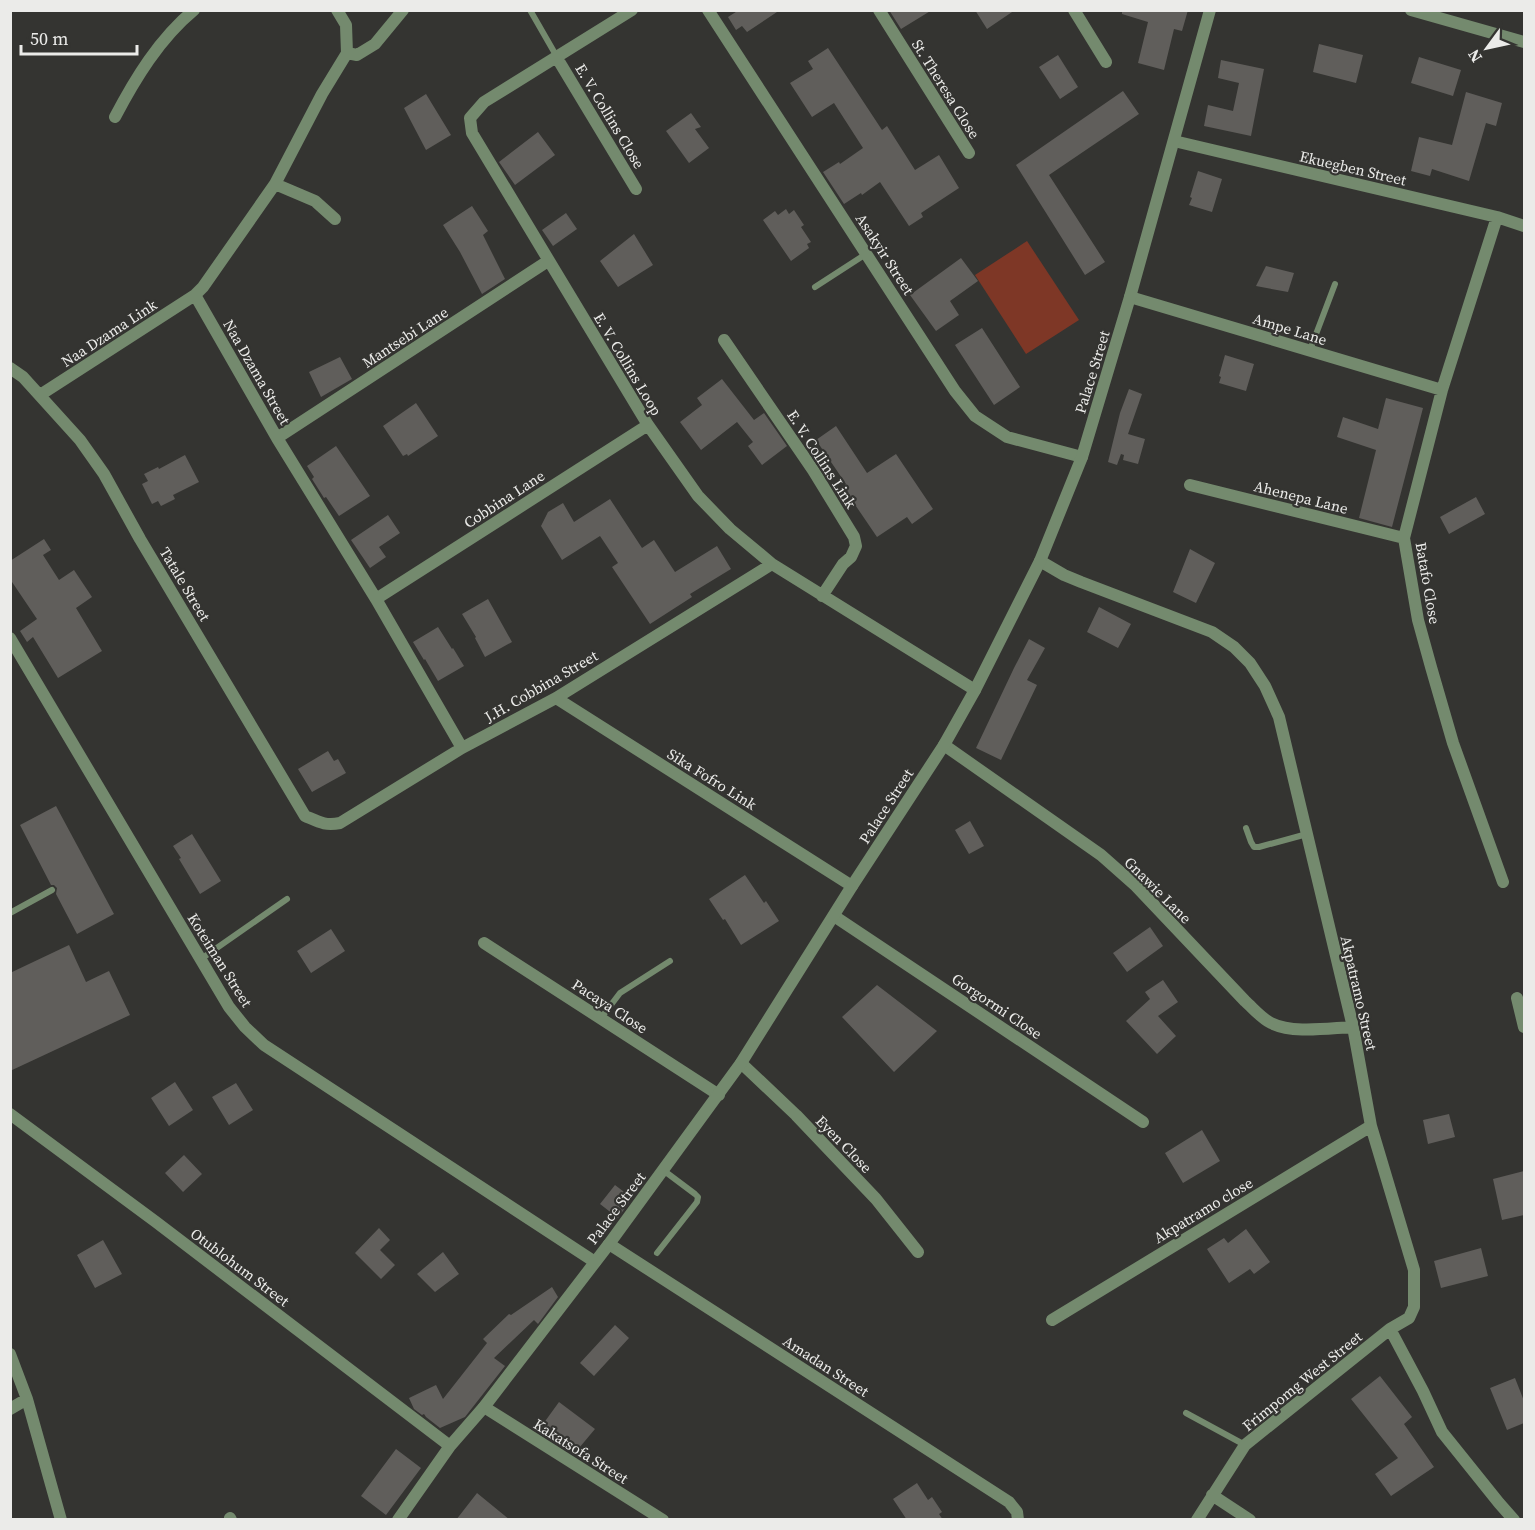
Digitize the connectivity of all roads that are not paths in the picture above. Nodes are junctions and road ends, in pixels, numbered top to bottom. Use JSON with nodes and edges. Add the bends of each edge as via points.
{"nodes":[{"id":1,"x":194,"y":10,"type":"edge"},
{"id":2,"x":337,"y":10,"type":"edge"},
{"id":3,"x":404,"y":10,"type":"edge"},
{"id":4,"x":531,"y":10,"type":"edge"},
{"id":5,"x":632,"y":10,"type":"edge"},
{"id":6,"x":708,"y":10,"type":"edge"},
{"id":7,"x":879,"y":10,"type":"edge"},
{"id":8,"x":1074,"y":10,"type":"edge"},
{"id":9,"x":1209,"y":10,"type":"edge"},
{"id":10,"x":1411,"y":10,"type":"edge"},
{"id":11,"x":1524,"y":42,"type":"edge"},
{"id":12,"x":347,"y":53,"type":"junction"},
{"id":13,"x":557,"y":58,"type":"junction"},
{"id":14,"x":1106,"y":62,"type":"dead end"},
{"id":15,"x":115,"y":117,"type":"dead end"},
{"id":16,"x":1174,"y":141,"type":"junction"},
{"id":17,"x":969,"y":153,"type":"dead end"},
{"id":18,"x":275,"y":184,"type":"junction"},
{"id":19,"x":636,"y":189,"type":"dead end"},
{"id":20,"x":1497,"y":217,"type":"junction"},
{"id":21,"x":335,"y":219,"type":"dead end"},
{"id":22,"x":1524,"y":226,"type":"edge"},
{"id":23,"x":866,"y":254,"type":"junction"},
{"id":24,"x":548,"y":261,"type":"junction"},
{"id":25,"x":1335,"y":284,"type":"dead end"},
{"id":26,"x":815,"y":287,"type":"dead end"},
{"id":27,"x":195,"y":296,"type":"junction"},
{"id":28,"x":1130,"y":297,"type":"junction"},
{"id":29,"x":724,"y":340,"type":"dead end"},
{"id":30,"x":1310,"y":350,"type":"junction"},
{"id":31,"x":10,"y":368,"type":"edge"},
{"id":32,"x":1442,"y":390,"type":"junction"},
{"id":33,"x":40,"y":395,"type":"junction"},
{"id":34,"x":648,"y":425,"type":"junction"},
{"id":35,"x":277,"y":438,"type":"junction"},
{"id":36,"x":1082,"y":457,"type":"junction"},
{"id":37,"x":1190,"y":485,"type":"dead end"},
{"id":38,"x":1404,"y":538,"type":"junction"},
{"id":39,"x":1040,"y":561,"type":"junction"},
{"id":40,"x":772,"y":564,"type":"junction"},
{"id":41,"x":822,"y":596,"type":"junction"},
{"id":42,"x":376,"y":599,"type":"junction"},
{"id":43,"x":10,"y":638,"type":"edge"},
{"id":44,"x":975,"y":690,"type":"junction"},
{"id":45,"x":555,"y":698,"type":"junction"},
{"id":46,"x":944,"y":745,"type":"junction"},
{"id":47,"x":462,"y":748,"type":"junction"},
{"id":48,"x":321,"y":823,"type":"joint"},
{"id":49,"x":1246,"y":828,"type":"dead end"},
{"id":50,"x":1307,"y":834,"type":"junction"},
{"id":51,"x":1503,"y":882,"type":"dead end"},
{"id":52,"x":852,"y":886,"type":"junction"},
{"id":53,"x":52,"y":890,"type":"dead end"},
{"id":54,"x":287,"y":898,"type":"dead end"},
{"id":55,"x":10,"y":913,"type":"edge"},
{"id":56,"x":834,"y":916,"type":"junction"},
{"id":57,"x":484,"y":943,"type":"dead end"},
{"id":58,"x":201,"y":959,"type":"junction"},
{"id":59,"x":670,"y":961,"type":"dead end"},
{"id":60,"x":1517,"y":999,"type":"dead end"},
{"id":61,"x":601,"y":1018,"type":"junction"},
{"id":62,"x":1524,"y":1026,"type":"edge"},
{"id":63,"x":1353,"y":1027,"type":"junction"},
{"id":64,"x":741,"y":1063,"type":"junction"},
{"id":65,"x":719,"y":1095,"type":"junction"},
{"id":66,"x":10,"y":1114,"type":"edge"},
{"id":67,"x":1143,"y":1122,"type":"dead end"},
{"id":68,"x":1371,"y":1126,"type":"junction"},
{"id":69,"x":663,"y":1170,"type":"junction"},
{"id":70,"x":609,"y":1244,"type":"junction"},
{"id":71,"x":918,"y":1252,"type":"dead end"},
{"id":72,"x":657,"y":1253,"type":"dead end"},
{"id":73,"x":595,"y":1262,"type":"junction"},
{"id":74,"x":1052,"y":1320,"type":"dead end"},
{"id":75,"x":1390,"y":1329,"type":"junction"},
{"id":76,"x":10,"y":1354,"type":"edge"},
{"id":77,"x":27,"y":1399,"type":"junction"},
{"id":78,"x":484,"y":1407,"type":"junction"},
{"id":79,"x":10,"y":1409,"type":"edge"},
{"id":80,"x":1186,"y":1413,"type":"dead end"},
{"id":81,"x":1245,"y":1445,"type":"junction"},
{"id":82,"x":450,"y":1446,"type":"junction"},
{"id":83,"x":1212,"y":1495,"type":"junction"},
{"id":84,"x":61,"y":1520,"type":"edge"},
{"id":85,"x":398,"y":1520,"type":"edge"},
{"id":86,"x":663,"y":1520,"type":"edge"},
{"id":87,"x":1018,"y":1520,"type":"edge"},
{"id":88,"x":1197,"y":1520,"type":"edge"},
{"id":89,"x":1250,"y":1520,"type":"edge"},
{"id":90,"x":1514,"y":1520,"type":"edge"}],
"edges":[{"from":1,"to":15,"type":"street","via":[[158,49]]},
{"from":2,"to":12,"type":"street","via":[[346,25]]},
{"from":3,"to":12,"type":"street","via":[[375,44],[357,55]]},
{"from":4,"to":13,"type":"lane"},
{"from":5,"to":13,"type":"street","name":"E. V. Collins Loop"},
{"from":6,"to":23,"type":"street","name":"Asakyir Street"},
{"from":7,"to":17,"type":"street","name":"St. Theresa Close"},
{"from":8,"to":14,"type":"street"},
{"from":9,"to":16,"type":"street","name":"Palace Street"},
{"from":10,"to":11,"type":"street"},
{"from":12,"to":18,"type":"street"},
{"from":13,"to":19,"type":"street","name":"E. V. Collins Close"},
{"from":13,"to":24,"type":"street","name":"E. V. Collins Loop","via":[[484,102],[470,118],[472,134]]},
{"from":16,"to":20,"type":"street","name":"Ekuegben Street"},
{"from":16,"to":28,"type":"street","name":"Palace Street"},
{"from":18,"to":21,"type":"street","via":[[315,201]]},
{"from":18,"to":27,"type":"street"},
{"from":20,"to":22,"type":"street","name":"Ekuegben Street"},
{"from":20,"to":32,"type":"street","name":"Batafo Close"},
{"from":23,"to":26,"type":"lane"},
{"from":23,"to":36,"type":"street","name":"Asakyir Street","via":[[975,416],[1007,436]]},
{"from":24,"to":34,"type":"street","name":"E. V. Collins Loop"},
{"from":24,"to":35,"type":"street","name":"Mantsebi Lane"},
{"from":25,"to":30,"type":"lane"},
{"from":27,"to":33,"type":"street","name":"Naa Dzama Link"},
{"from":27,"to":35,"type":"street","name":"Naa Dzama Street"},
{"from":28,"to":30,"type":"street","name":"Ampe Lane"},
{"from":28,"to":36,"type":"street","name":"Palace Street"},
{"from":29,"to":41,"type":"street","name":"E. V. Collins Link","via":[[854,537],[856,546],[851,557]]},
{"from":30,"to":32,"type":"street","name":"Ampe Lane"},
{"from":31,"to":33,"type":"street","name":"Tatale Street"},
{"from":32,"to":38,"type":"street","name":"Batafo Close"},
{"from":33,"to":48,"type":"street","name":"Tatale Street","via":[[104,474],[305,816]]},
{"from":34,"to":40,"type":"street","name":"E. V. Collins Loop","via":[[698,496]]},
{"from":34,"to":42,"type":"street","name":"Cobbina Lane"},
{"from":35,"to":42,"type":"street","name":"Naa Dzama Street"},
{"from":36,"to":39,"type":"street","name":"Palace Street"},
{"from":37,"to":38,"type":"street","name":"Ahenepa Lane"},
{"from":38,"to":51,"type":"street","name":"Batafo Close","via":[[1428,658],[1453,743]]},
{"from":39,"to":44,"type":"street","name":"Palace Street"},
{"from":39,"to":50,"type":"street","name":"Akpatramo Street","via":[[1064,575],[1212,632],[1250,663],[1279,717]]},
{"from":40,"to":41,"type":"street","name":"E. V. Collins Loop"},
{"from":40,"to":45,"type":"street","name":"J.H. Cobbina Street"},
{"from":41,"to":44,"type":"street","name":"E. V. Collins Loop"},
{"from":42,"to":47,"type":"street","name":"Naa Dzama Street"},
{"from":43,"to":58,"type":"street","name":"Koteiman Street"},
{"from":44,"to":46,"type":"street","name":"Palace Street"},
{"from":45,"to":47,"type":"street","name":"J.H. Cobbina Street"},
{"from":45,"to":52,"type":"street","name":"Sika Fofro Link"},
{"from":46,"to":52,"type":"street","name":"Palace Street"},
{"from":46,"to":63,"type":"street","name":"Gnawie Lane","via":[[1101,855],[1270,1022],[1286,1028]]},
{"from":47,"to":48,"type":"street","name":"J.H. Cobbina Street","via":[[340,823]]},
{"from":49,"to":50,"type":"lane","via":[[1254,847]]},
{"from":50,"to":63,"type":"street","name":"Akpatramo Street"},
{"from":52,"to":56,"type":"street","name":"Palace Street"},
{"from":53,"to":55,"type":"lane"},
{"from":54,"to":58,"type":"lane"},
{"from":56,"to":64,"type":"street","name":"Palace Street"},
{"from":56,"to":67,"type":"street","name":"Gorgormi Close"},
{"from":57,"to":61,"type":"street","name":"Pacaya Close"},
{"from":58,"to":73,"type":"street","name":"Koteiman Street","via":[[229,1007],[264,1045]]},
{"from":59,"to":61,"type":"lane","via":[[620,993]]},
{"from":60,"to":62,"type":"street"},
{"from":61,"to":65,"type":"street","name":"Pacaya Close"},
{"from":63,"to":68,"type":"street","name":"Akpatramo Street"},
{"from":64,"to":65,"type":"street","name":"Palace Street"},
{"from":64,"to":71,"type":"street","name":"Eyen Close","via":[[876,1199]]},
{"from":65,"to":69,"type":"street","name":"Palace Street"},
{"from":66,"to":82,"type":"street","name":"Otublohum Street"},
{"from":68,"to":74,"type":"street","name":"Akpatramo close"},
{"from":68,"to":75,"type":"street","name":"Akpatramo Street","via":[[1414,1270],[1414,1307],[1408,1318]]},
{"from":69,"to":70,"type":"street","name":"Palace Street"},
{"from":69,"to":72,"type":"lane","via":[[698,1197]]},
{"from":70,"to":73,"type":"street","name":"Palace Street"},
{"from":70,"to":87,"type":"street","name":"Amadan Street","via":[[1009,1502]]},
{"from":73,"to":78,"type":"street","name":"Palace Street"},
{"from":75,"to":81,"type":"street","name":"Frimpomg West Street"},
{"from":75,"to":90,"type":"street","via":[[1442,1431]]},
{"from":76,"to":77,"type":"street"},
{"from":77,"to":79,"type":"street"},
{"from":77,"to":84,"type":"street"},
{"from":78,"to":82,"type":"street","name":"Palace Street"},
{"from":78,"to":86,"type":"street","name":"Kakatsofa Street"},
{"from":80,"to":81,"type":"lane"},
{"from":81,"to":83,"type":"street","name":"Frimpomg West Street"},
{"from":82,"to":85,"type":"street","name":"Palace Street"},
{"from":83,"to":88,"type":"street","name":"Frimpomg West Street"},
{"from":83,"to":89,"type":"street"}]}
